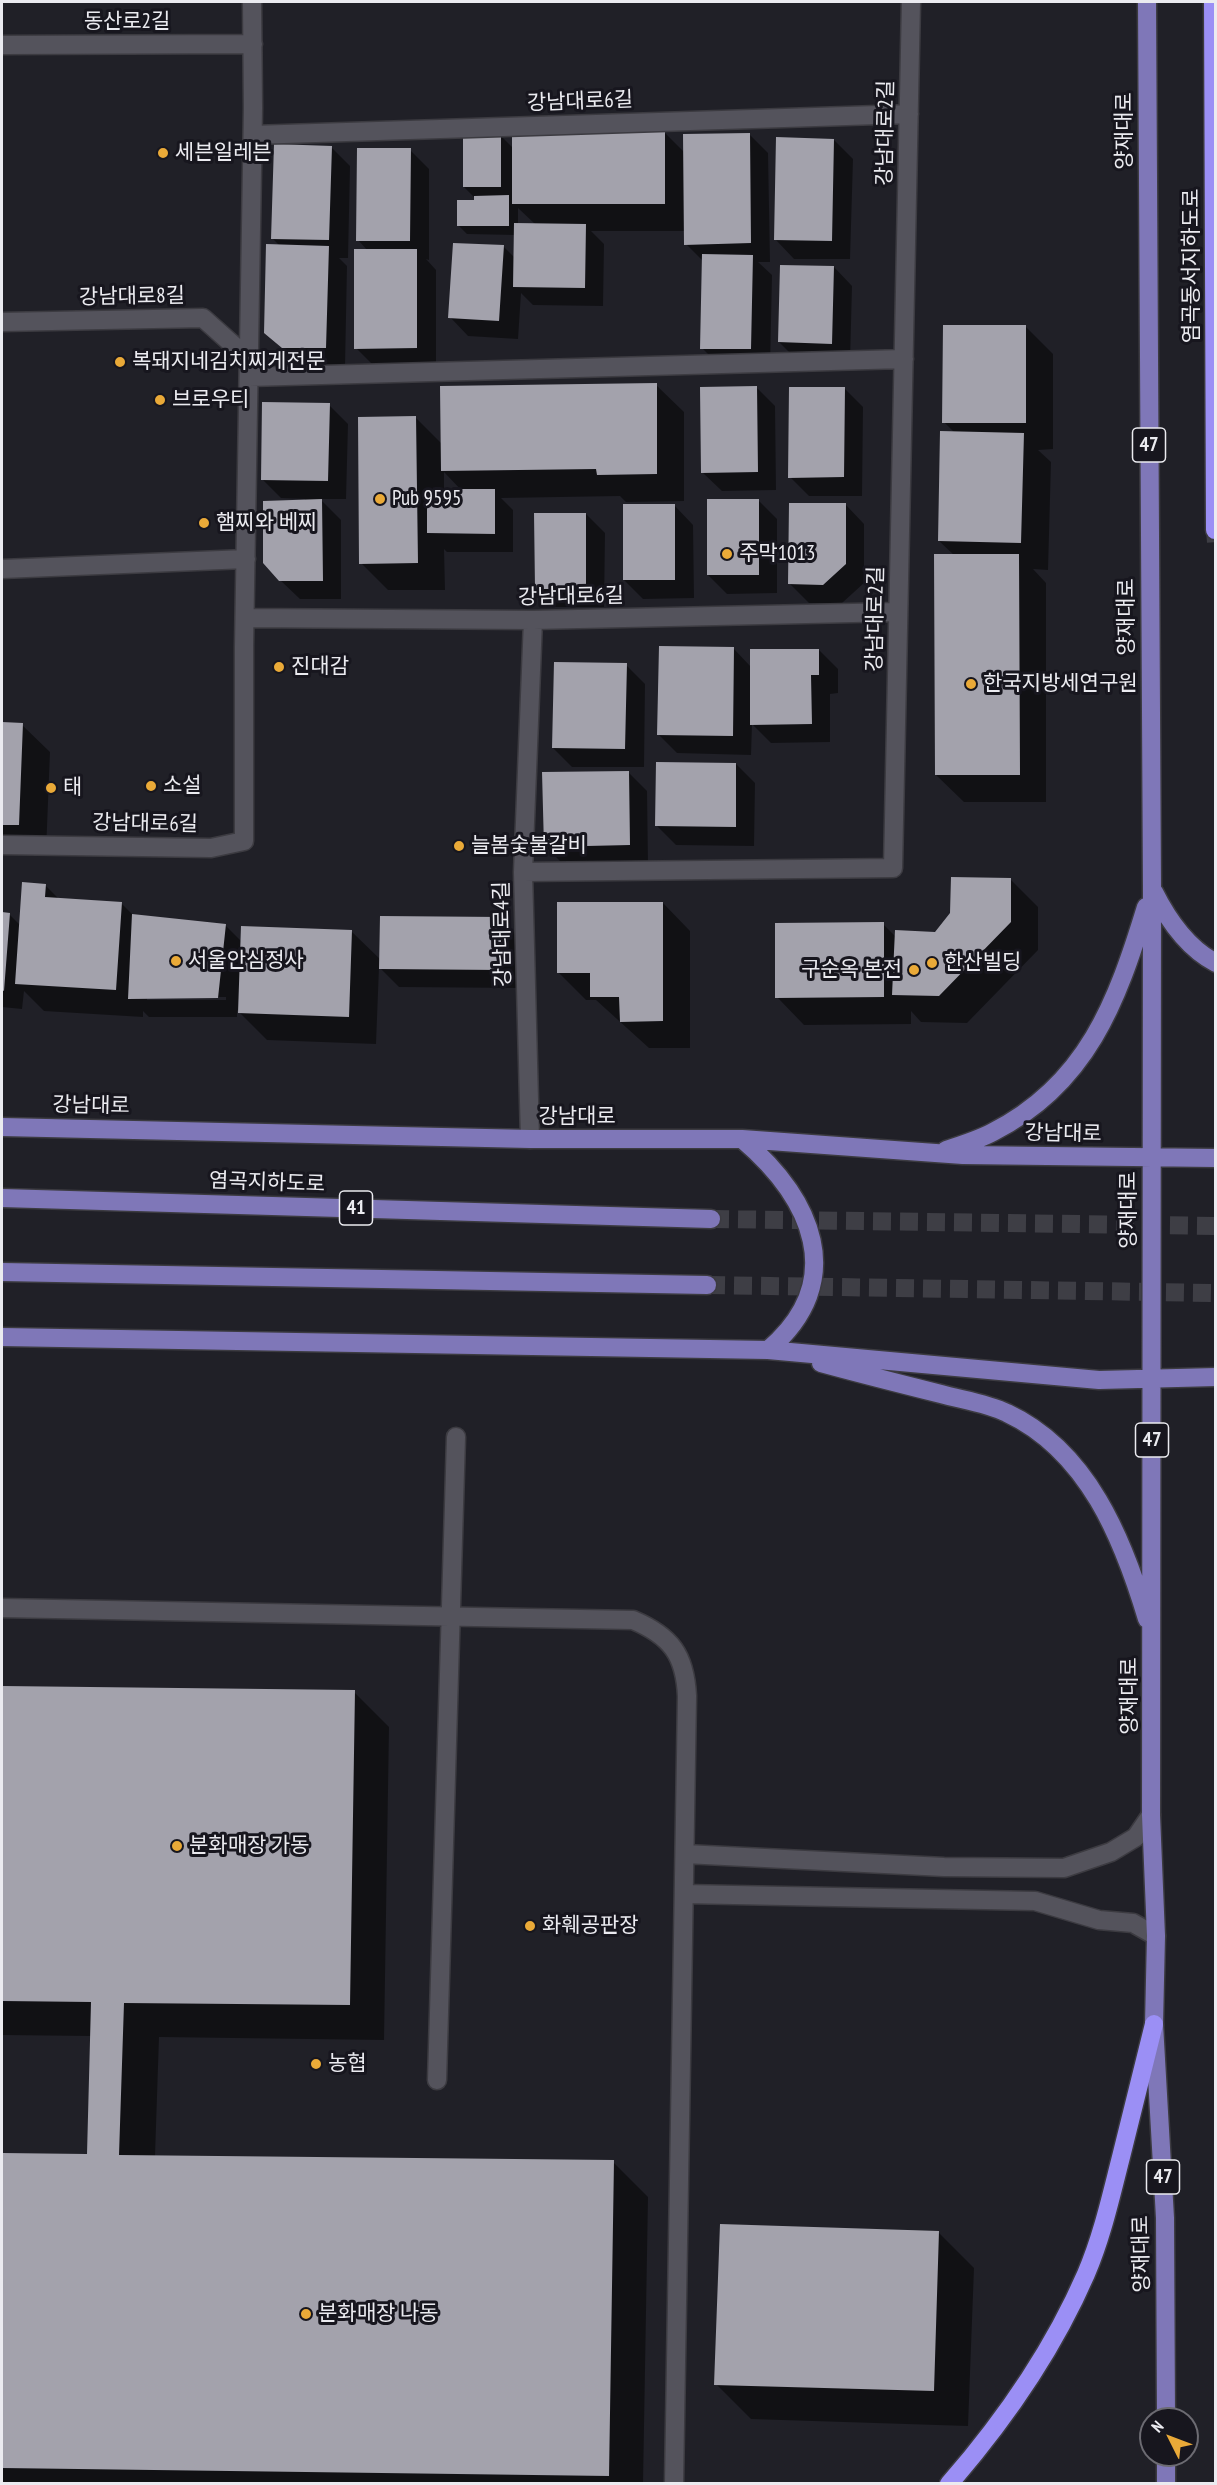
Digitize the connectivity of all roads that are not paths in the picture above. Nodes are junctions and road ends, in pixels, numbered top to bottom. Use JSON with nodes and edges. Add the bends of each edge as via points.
{"nodes":[{"id":1,"x":252,"y":2,"type":"edge"},
{"id":2,"x":911,"y":2,"type":"edge"},
{"id":3,"x":1147,"y":2,"type":"edge"},
{"id":4,"x":1213,"y":2,"type":"edge"},
{"id":5,"x":253,"y":44,"type":"junction"},
{"id":6,"x":2,"y":45,"type":"edge"},
{"id":7,"x":909,"y":114,"type":"junction"},
{"id":8,"x":253,"y":135,"type":"junction"},
{"id":9,"x":2,"y":322,"type":"edge"},
{"id":10,"x":904,"y":359,"type":"junction"},
{"id":11,"x":249,"y":368,"type":"junction"},
{"id":12,"x":1215,"y":530,"type":"edge"},
{"id":13,"x":246,"y":559,"type":"junction"},
{"id":14,"x":2,"y":569,"type":"edge"},
{"id":15,"x":898,"y":612,"type":"junction"},
{"id":16,"x":245,"y":618,"type":"junction"},
{"id":17,"x":533,"y":620,"type":"junction"},
{"id":18,"x":2,"y":845,"type":"edge"},
{"id":19,"x":523,"y":872,"type":"junction"},
{"id":20,"x":1152,"y":888,"type":"junction"},
{"id":21,"x":1215,"y":963,"type":"edge"},
{"id":22,"x":2,"y":1127,"type":"edge"},
{"id":23,"x":531,"y":1139,"type":"junction"},
{"id":24,"x":742,"y":1139,"type":"junction"},
{"id":25,"x":938,"y":1152,"type":"junction"},
{"id":26,"x":1152,"y":1158,"type":"junction"},
{"id":27,"x":1215,"y":1158,"type":"edge"},
{"id":28,"x":2,"y":1198,"type":"edge"},
{"id":29,"x":711,"y":1219,"type":"tunnel mouth"},
{"id":30,"x":2,"y":1272,"type":"edge"},
{"id":31,"x":707,"y":1285,"type":"tunnel mouth"},
{"id":32,"x":2,"y":1337,"type":"edge"},
{"id":33,"x":768,"y":1350,"type":"junction"},
{"id":34,"x":1215,"y":1377,"type":"edge"},
{"id":35,"x":1152,"y":1379,"type":"junction"},
{"id":36,"x":456,"y":1437,"type":"dead end"},
{"id":37,"x":2,"y":1608,"type":"edge"},
{"id":38,"x":450,"y":1617,"type":"junction"},
{"id":39,"x":1152,"y":1722,"type":"junction"},
{"id":40,"x":1151,"y":1815,"type":"junction"},
{"id":41,"x":685,"y":1854,"type":"junction"},
{"id":42,"x":684,"y":1894,"type":"junction"},
{"id":43,"x":1156,"y":1936,"type":"junction"},
{"id":44,"x":1154,"y":2024,"type":"junction"},
{"id":45,"x":437,"y":2080,"type":"dead end"},
{"id":46,"x":1166,"y":2407,"type":"edge"},
{"id":47,"x":1166,"y":2467,"type":"edge"},
{"id":48,"x":674,"y":2484,"type":"edge"},
{"id":49,"x":949,"y":2484,"type":"edge"},
{"id":50,"x":1166,"y":2484,"type":"edge"}],
"edges":[{"from":1,"to":5,"type":"street","name":"강남대로6길"},
{"from":2,"to":7,"type":"street","name":"강남대로2길"},
{"from":3,"to":20,"type":"main road","name":"양재대로","number":"47"},
{"from":4,"to":12,"type":"highway","name":"염곡동서지하도로"},
{"from":5,"to":6,"type":"street","name":"동산로2길"},
{"from":5,"to":8,"type":"street","name":"강남대로6길"},
{"from":7,"to":8,"type":"street","name":"강남대로6길"},
{"from":7,"to":10,"type":"street","name":"강남대로2길"},
{"from":8,"to":11,"type":"street","name":"강남대로6길"},
{"from":9,"to":11,"type":"street","name":"강남대로8길","via":[[203,318]]},
{"from":10,"to":11,"type":"street"},
{"from":10,"to":15,"type":"street","name":"강남대로2길"},
{"from":11,"to":13,"type":"street","name":"강남대로6길"},
{"from":13,"to":14,"type":"street"},
{"from":13,"to":16,"type":"street","name":"강남대로6길"},
{"from":15,"to":17,"type":"street","name":"강남대로6길"},
{"from":15,"to":19,"type":"street","name":"강남대로2길","via":[[893,868]]},
{"from":16,"to":17,"type":"street","name":"강남대로6길"},
{"from":16,"to":18,"type":"street","name":"강남대로6길","via":[[244,841],[211,848]]},
{"from":17,"to":19,"type":"street","name":"강남대로4길"},
{"from":19,"to":23,"type":"street","name":"강남대로4길"},
{"from":20,"to":21,"type":"main road","via":[[1178,932]]},
{"from":20,"to":25,"type":"main road","via":[[1118,993],[1097,1035],[1074,1067],[1046,1097],[1012,1121]]},
{"from":20,"to":26,"type":"main road","name":"양재대로","number":"47"},
{"from":22,"to":23,"type":"main road","name":"강남대로"},
{"from":23,"to":24,"type":"main road","name":"강남대로"},
{"from":24,"to":25,"type":"main road","name":"강남대로"},
{"from":24,"to":33,"type":"main road","via":[[768,1163],[803,1210],[812,1237],[812,1272],[805,1303],[790,1327]]},
{"from":25,"to":26,"type":"main road","name":"강남대로"},
{"from":26,"to":27,"type":"main road","name":"강남대로"},
{"from":26,"to":35,"type":"main road","name":"양재대로","number":"47"},
{"from":28,"to":29,"type":"main road","name":"염곡지하도로","number":"41"},
{"from":30,"to":31,"type":"main road"},
{"from":32,"to":33,"type":"main road"},
{"from":33,"to":35,"type":"main road","via":[[1099,1380]]},
{"from":33,"to":39,"type":"main road","via":[[977,1402],[1006,1412],[1047,1437],[1089,1485],[1129,1568],[1154,1644]]},
{"from":34,"to":35,"type":"main road"},
{"from":35,"to":39,"type":"main road","name":"양재대로","number":"47"},
{"from":36,"to":38,"type":"street"},
{"from":37,"to":38,"type":"street"},
{"from":38,"to":41,"type":"street","via":[[633,1620],[666,1639],[677,1652],[686,1677]]},
{"from":38,"to":45,"type":"street"},
{"from":39,"to":40,"type":"main road","name":"양재대로","number":"47"},
{"from":40,"to":41,"type":"street","via":[[1136,1837],[1111,1852],[1064,1868],[944,1867]]},
{"from":40,"to":43,"type":"main road","name":"양재대로","number":"47"},
{"from":41,"to":42,"type":"street"},
{"from":42,"to":43,"type":"street","via":[[1035,1901],[1100,1920],[1133,1923]]},
{"from":42,"to":48,"type":"street"},
{"from":43,"to":44,"type":"main road","name":"양재대로","number":"47"},
{"from":44,"to":46,"type":"main road","name":"양재대로","number":"47","via":[[1165,2218]]},
{"from":44,"to":49,"type":"highway","via":[[1107,2214],[1086,2273],[1026,2380]]},
{"from":47,"to":50,"type":"main road"}]}
